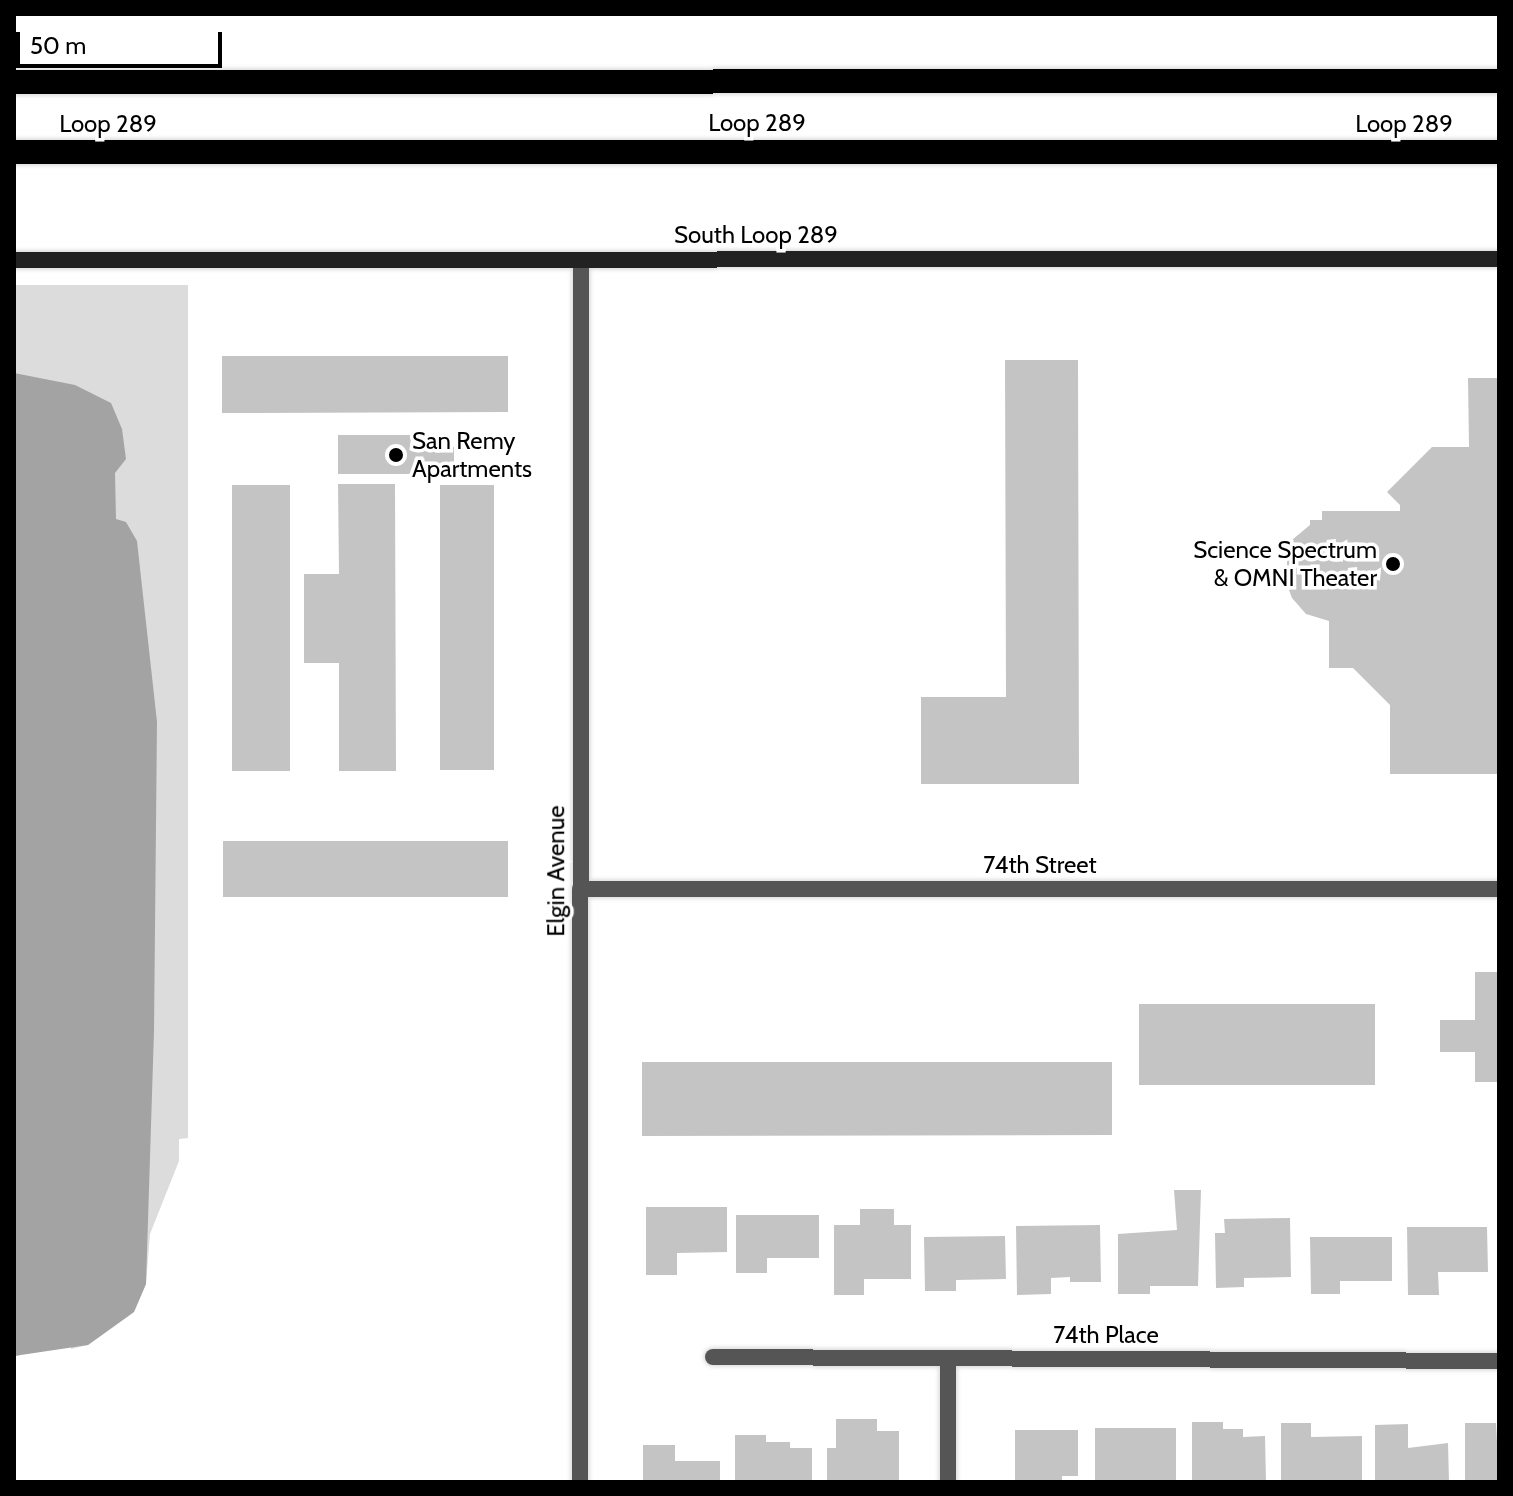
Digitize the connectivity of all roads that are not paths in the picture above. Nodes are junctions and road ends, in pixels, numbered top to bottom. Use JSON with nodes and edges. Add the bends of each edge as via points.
{"nodes":[{"id":1,"x":1499,"y":81,"type":"edge"},
{"id":2,"x":14,"y":82,"type":"edge"},
{"id":3,"x":14,"y":152,"type":"edge"},
{"id":4,"x":1499,"y":152,"type":"edge"},
{"id":5,"x":1499,"y":259,"type":"edge"},
{"id":6,"x":14,"y":260,"type":"edge"},
{"id":7,"x":581,"y":260,"type":"junction"},
{"id":8,"x":580,"y":889,"type":"junction"},
{"id":9,"x":1499,"y":889,"type":"edge"},
{"id":10,"x":713,"y":1357,"type":"dead end"},
{"id":11,"x":948,"y":1358,"type":"junction"},
{"id":12,"x":1499,"y":1361,"type":"edge"},
{"id":13,"x":580,"y":1482,"type":"edge"},
{"id":14,"x":948,"y":1482,"type":"edge"}],
"edges":[{"from":1,"to":2,"type":"highway","name":"Loop 289"},
{"from":3,"to":4,"type":"highway","name":"Loop 289"},
{"from":5,"to":7,"type":"main road","name":"South Loop 289"},
{"from":6,"to":7,"type":"main road","name":"South Loop 289"},
{"from":7,"to":8,"type":"street","name":"Elgin Avenue"},
{"from":8,"to":9,"type":"street","name":"74th Street"},
{"from":8,"to":13,"type":"street","name":"Elgin Avenue"},
{"from":10,"to":11,"type":"street","name":"74th Place"},
{"from":11,"to":12,"type":"street","name":"74th Place"},
{"from":11,"to":14,"type":"street"}]}
